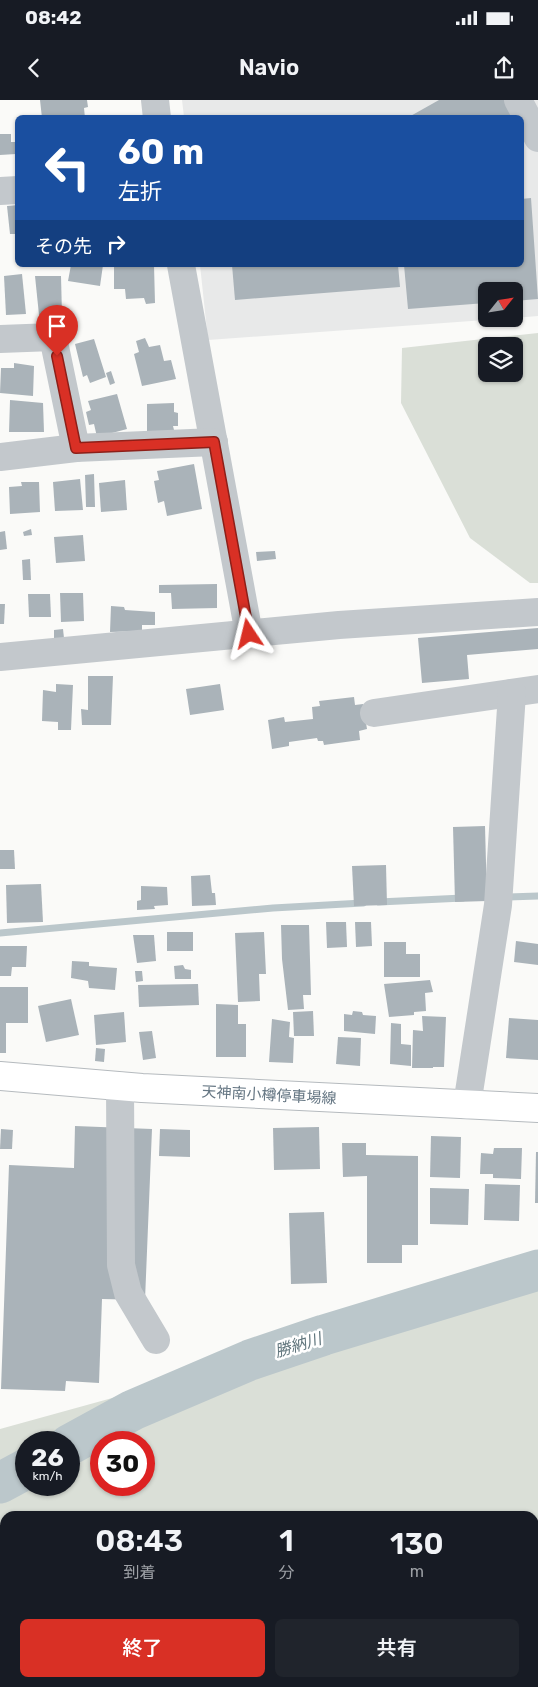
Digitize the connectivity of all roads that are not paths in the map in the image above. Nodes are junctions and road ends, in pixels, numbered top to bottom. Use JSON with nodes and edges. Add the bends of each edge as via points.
{"nodes":[{"id":1,"x":155,"y":100,"type":"edge"},
{"id":2,"x":518,"y":100,"type":"edge"},
{"id":3,"x":157,"y":115,"type":"edge"},
{"id":4,"x":538,"y":138,"type":"edge"},
{"id":5,"x":15,"y":190,"type":"edge"},
{"id":6,"x":0,"y":191,"type":"edge"},
{"id":7,"x":181,"y":267,"type":"edge"},
{"id":8,"x":0,"y":339,"type":"edge"},
{"id":9,"x":214,"y":442,"type":"junction"},
{"id":10,"x":76,"y":448,"type":"junction"},
{"id":11,"x":0,"y":456,"type":"edge"},
{"id":12,"x":538,"y":612,"type":"edge"},
{"id":13,"x":249,"y":634,"type":"junction"},
{"id":14,"x":0,"y":657,"type":"edge"},
{"id":15,"x":525,"y":691,"type":"edge"},
{"id":16,"x":374,"y":713,"type":"dead end"},
{"id":17,"x":0,"y":1076,"type":"edge"},
{"id":18,"x":120,"y":1086,"type":"junction"},
{"id":19,"x":467,"y":1105,"type":"junction"},
{"id":20,"x":538,"y":1108,"type":"edge"},
{"id":21,"x":156,"y":1340,"type":"dead end"}],
"edges":[{"from":1,"to":3,"type":"street"},
{"from":2,"to":4,"type":"street"},
{"from":5,"to":6,"type":"street"},
{"from":7,"to":9,"type":"street"},
{"from":8,"to":10,"type":"street","via":[[53,337]]},
{"from":9,"to":10,"type":"street"},
{"from":9,"to":13,"type":"street"},
{"from":10,"to":11,"type":"street"},
{"from":12,"to":13,"type":"street"},
{"from":13,"to":14,"type":"street"},
{"from":15,"to":16,"type":"street"},
{"from":15,"to":19,"type":"street","via":[[498,905]]},
{"from":17,"to":18,"type":"main road","name":"天神南小樽停車場線"},
{"from":18,"to":19,"type":"main road","name":"天神南小樽停車場線"},
{"from":18,"to":21,"type":"street","via":[[121,1264],[128,1293]]},
{"from":19,"to":20,"type":"main road","name":"天神南小樽停車場線"}]}
